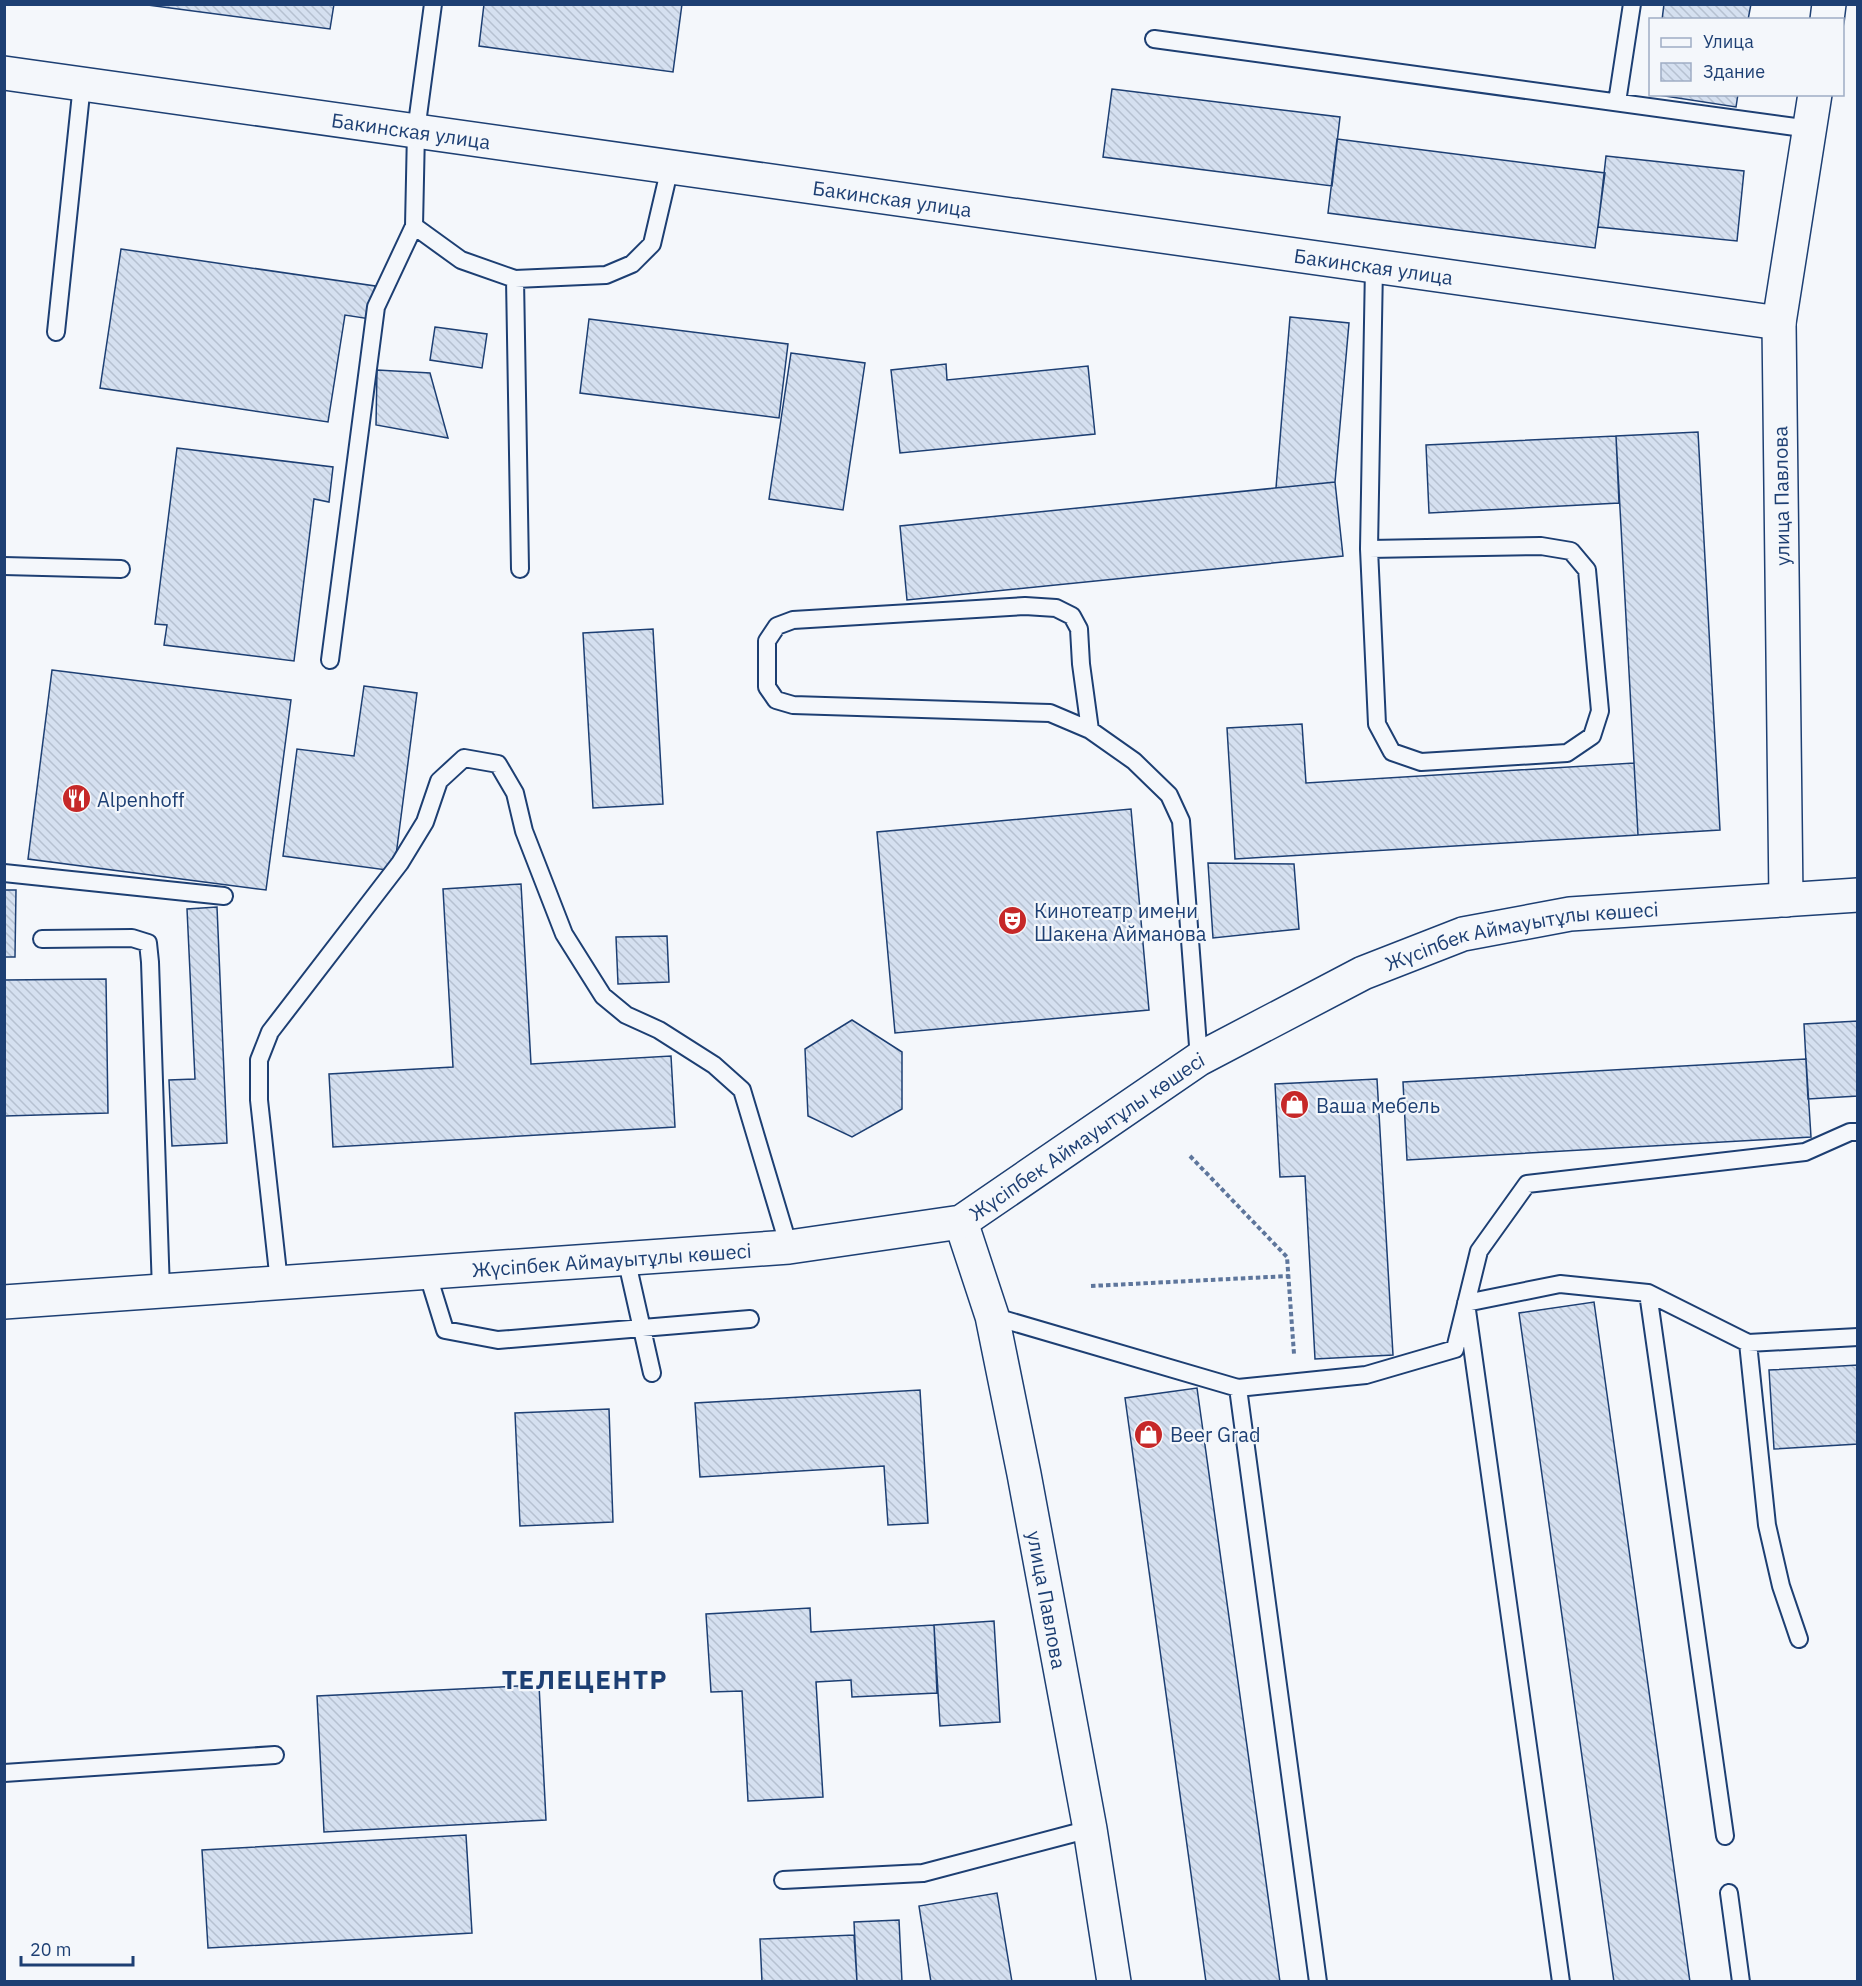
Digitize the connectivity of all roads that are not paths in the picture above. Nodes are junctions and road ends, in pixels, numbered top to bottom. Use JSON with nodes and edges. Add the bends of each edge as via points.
{"nodes":[{"id":1,"x":433,"y":4,"type":"edge"},
{"id":2,"x":1632,"y":4,"type":"edge"},
{"id":3,"x":1154,"y":39,"type":"dead end"},
{"id":4,"x":4,"y":73,"type":"edge"},
{"id":5,"x":81,"y":84,"type":"junction"},
{"id":6,"x":1815,"y":96,"type":"edge"},
{"id":7,"x":1617,"y":102,"type":"junction"},
{"id":8,"x":1810,"y":129,"type":"junction"},
{"id":9,"x":416,"y":131,"type":"junction"},
{"id":10,"x":670,"y":167,"type":"junction"},
{"id":11,"x":414,"y":226,"type":"junction"},
{"id":12,"x":1374,"y":266,"type":"junction"},
{"id":13,"x":515,"y":279,"type":"junction"},
{"id":14,"x":1779,"y":323,"type":"junction"},
{"id":15,"x":56,"y":332,"type":"dead end"},
{"id":16,"x":1369,"y":549,"type":"junction"},
{"id":17,"x":4,"y":566,"type":"edge"},
{"id":18,"x":121,"y":569,"type":"dead end"},
{"id":19,"x":520,"y":569,"type":"dead end"},
{"id":20,"x":330,"y":660,"type":"dead end"},
{"id":21,"x":1090,"y":730,"type":"junction"},
{"id":22,"x":4,"y":873,"type":"edge"},
{"id":23,"x":1857,"y":895,"type":"edge"},
{"id":24,"x":224,"y":896,"type":"dead end"},
{"id":25,"x":1786,"y":900,"type":"junction"},
{"id":26,"x":42,"y":939,"type":"dead end"},
{"id":27,"x":1199,"y":1059,"type":"junction"},
{"id":28,"x":1857,"y":1132,"type":"edge"},
{"id":29,"x":961,"y":1222,"type":"junction"},
{"id":30,"x":789,"y":1246,"type":"junction"},
{"id":31,"x":626,"y":1258,"type":"junction"},
{"id":32,"x":426,"y":1272,"type":"junction"},
{"id":33,"x":279,"y":1282,"type":"junction"},
{"id":34,"x":161,"y":1291,"type":"junction"},
{"id":35,"x":1648,"y":1293,"type":"junction"},
{"id":36,"x":4,"y":1302,"type":"edge"},
{"id":37,"x":1467,"y":1303,"type":"junction"},
{"id":38,"x":992,"y":1316,"type":"junction"},
{"id":39,"x":750,"y":1319,"type":"dead end"},
{"id":40,"x":641,"y":1328,"type":"junction"},
{"id":41,"x":1857,"y":1337,"type":"edge"},
{"id":42,"x":1748,"y":1343,"type":"junction"},
{"id":43,"x":652,"y":1373,"type":"dead end"},
{"id":44,"x":1238,"y":1388,"type":"junction"},
{"id":45,"x":1799,"y":1639,"type":"dead end"},
{"id":46,"x":275,"y":1755,"type":"dead end"},
{"id":47,"x":4,"y":1773,"type":"edge"},
{"id":48,"x":1090,"y":1829,"type":"junction"},
{"id":49,"x":1725,"y":1836,"type":"dead end"},
{"id":50,"x":783,"y":1880,"type":"dead end"},
{"id":51,"x":1729,"y":1893,"type":"dead end"},
{"id":52,"x":1114,"y":1982,"type":"edge"},
{"id":53,"x":1318,"y":1982,"type":"edge"},
{"id":54,"x":1561,"y":1982,"type":"edge"},
{"id":55,"x":1741,"y":1982,"type":"edge"}],
"edges":[{"from":1,"to":9,"type":"lane"},
{"from":2,"to":7,"type":"lane"},
{"from":3,"to":7,"type":"lane"},
{"from":4,"to":5,"type":"street","name":"Бакинская улица"},
{"from":5,"to":9,"type":"street","name":"Бакинская улица"},
{"from":5,"to":15,"type":"lane"},
{"from":6,"to":8,"type":"street","name":"улица Павлова"},
{"from":7,"to":8,"type":"lane"},
{"from":8,"to":14,"type":"street","name":"улица Павлова"},
{"from":9,"to":10,"type":"street","name":"Бакинская улица"},
{"from":9,"to":11,"type":"lane"},
{"from":10,"to":12,"type":"street","name":"Бакинская улица"},
{"from":10,"to":13,"type":"lane","via":[[652,244],[632,264],[606,275]]},
{"from":11,"to":13,"type":"lane","via":[[461,260]]},
{"from":11,"to":20,"type":"lane","via":[[376,307]]},
{"from":12,"to":14,"type":"street","name":"Бакинская улица"},
{"from":12,"to":16,"type":"lane"},
{"from":13,"to":19,"type":"lane"},
{"from":14,"to":25,"type":"street","name":"улица Павлова"},
{"from":16,"to":16,"type":"lane","via":[[1377,724],[1392,752],[1421,762],[1567,753],[1592,736],[1600,711],[1587,570],[1571,551],[1541,546]]},
{"from":17,"to":18,"type":"lane"},
{"from":21,"to":21,"type":"lane","via":[[1050,712],[793,705],[777,700],[766,687],[767,641],[777,626],[793,620],[1025,606],[1056,608],[1072,616],[1079,629]]},
{"from":21,"to":27,"type":"lane","via":[[1134,761],[1169,795],[1181,821]]},
{"from":22,"to":24,"type":"lane"},
{"from":23,"to":25,"type":"street","name":"Жүсіпбек Аймауытұлы көшесі"},
{"from":25,"to":27,"type":"street","name":"Жүсіпбек Аймауытұлы көшесі","via":[[1570,914],[1463,934],[1364,973]]},
{"from":26,"to":34,"type":"lane","via":[[132,938],[148,943]]},
{"from":27,"to":29,"type":"street","name":"Жүсіпбек Аймауытұлы көшесі"},
{"from":28,"to":37,"type":"lane","via":[[1805,1152],[1527,1184],[1479,1251]]},
{"from":29,"to":30,"type":"street","name":"Жүсіпбек Аймауытұлы көшесі"},
{"from":29,"to":38,"type":"street","name":"улица Павлова"},
{"from":30,"to":31,"type":"street","name":"Жүсіпбек Аймауытұлы көшесі"},
{"from":30,"to":33,"type":"lane","via":[[742,1090],[714,1065],[626,1015],[603,996],[564,934],[524,831],[515,792],[498,764],[464,758],[439,781],[425,822],[400,863],[270,1032],[259,1060],[259,1100]]},
{"from":31,"to":32,"type":"street","name":"Жүсіпбек Аймауытұлы көшесі"},
{"from":31,"to":40,"type":"lane"},
{"from":32,"to":33,"type":"street","name":"Жүсіпбек Аймауытұлы көшесі"},
{"from":32,"to":40,"type":"lane","via":[[444,1330],[498,1340]]},
{"from":33,"to":34,"type":"street","name":"Жүсіпбек Аймауытұлы көшесі"},
{"from":34,"to":36,"type":"street","name":"Жүсіпбек Аймауытұлы көшесі"},
{"from":35,"to":37,"type":"lane","via":[[1560,1284]]},
{"from":35,"to":42,"type":"lane"},
{"from":35,"to":49,"type":"lane"},
{"from":37,"to":44,"type":"lane","via":[[1455,1349],[1366,1375]]},
{"from":37,"to":54,"type":"lane"},
{"from":38,"to":44,"type":"lane"},
{"from":38,"to":48,"type":"street","name":"улица Павлова"},
{"from":39,"to":40,"type":"lane"},
{"from":40,"to":43,"type":"lane"},
{"from":41,"to":42,"type":"lane"},
{"from":42,"to":45,"type":"lane","via":[[1767,1525],[1781,1586]]},
{"from":44,"to":53,"type":"lane"},
{"from":46,"to":47,"type":"lane"},
{"from":48,"to":50,"type":"lane","via":[[923,1874]]},
{"from":48,"to":52,"type":"street","name":"улица Павлова"},
{"from":51,"to":55,"type":"lane"}]}
